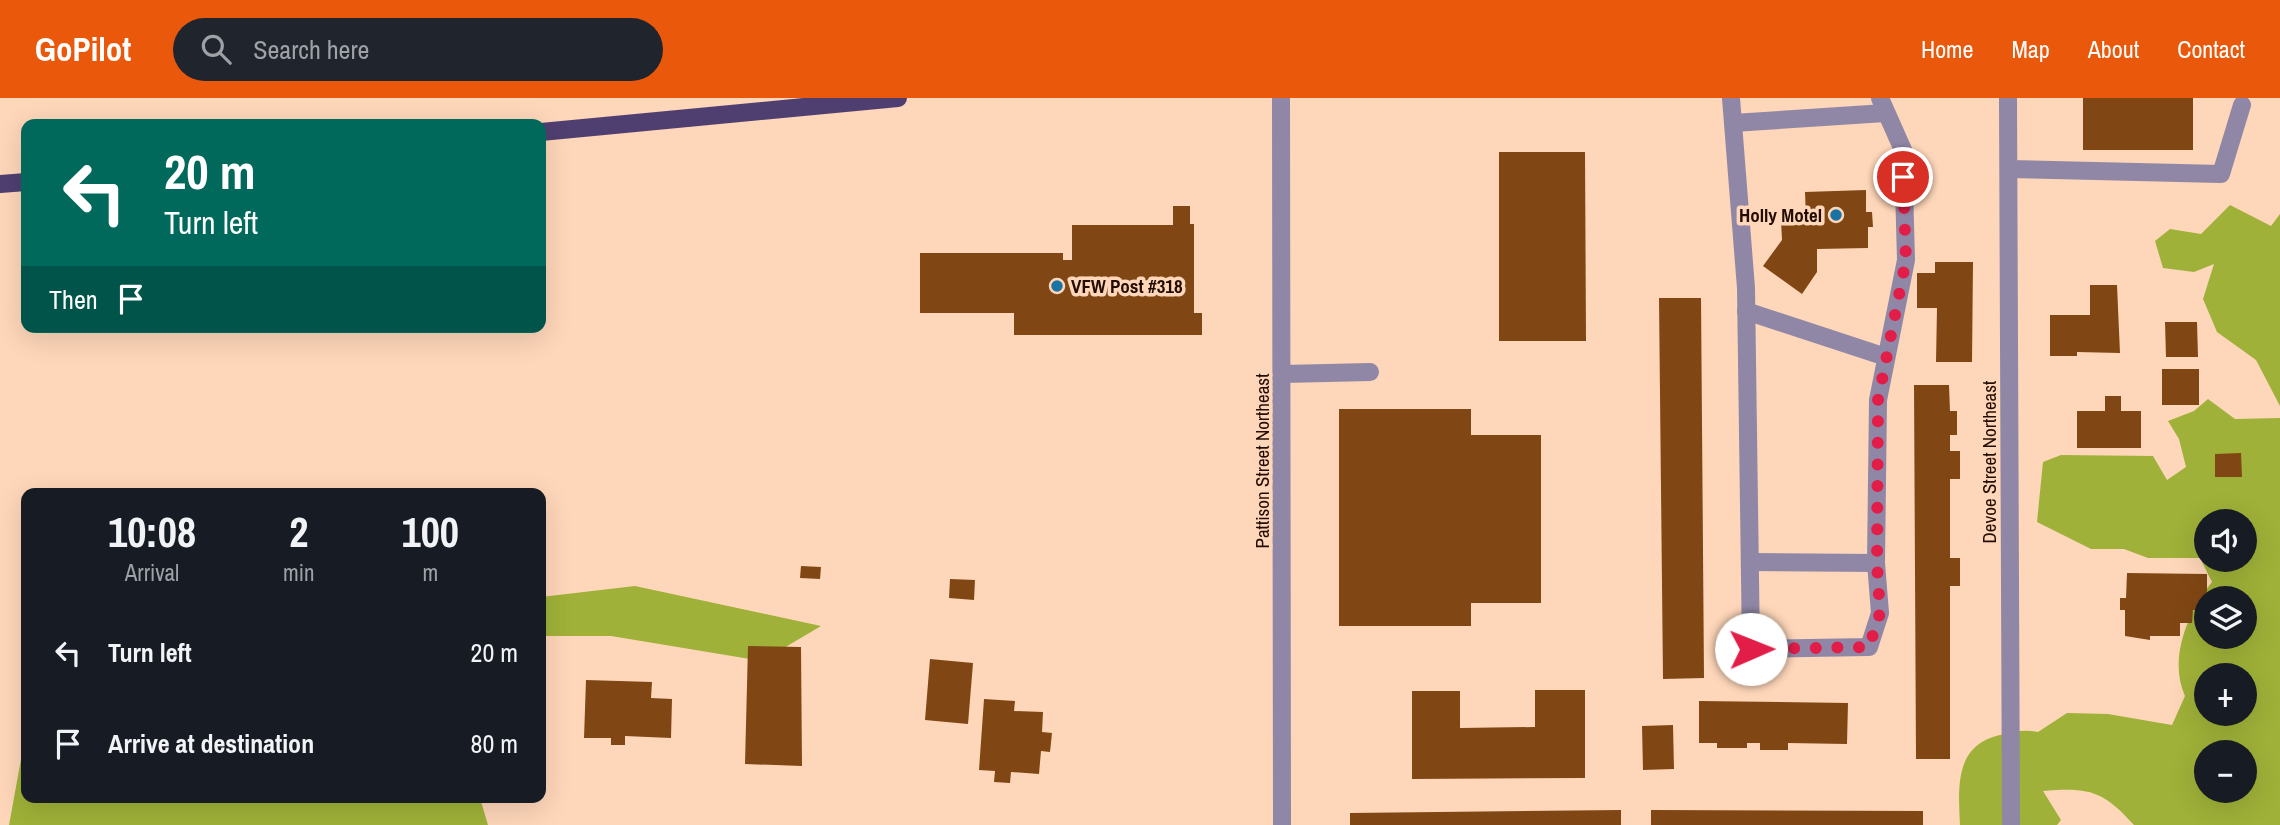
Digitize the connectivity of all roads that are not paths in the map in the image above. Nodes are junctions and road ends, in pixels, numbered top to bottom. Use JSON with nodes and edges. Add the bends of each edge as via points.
{"nodes":[{"id":1,"x":898,"y":98,"type":"edge"},
{"id":2,"x":1281,"y":98,"type":"edge"},
{"id":3,"x":1731,"y":98,"type":"edge"},
{"id":4,"x":2008,"y":98,"type":"edge"},
{"id":5,"x":1882,"y":105,"type":"edge"},
{"id":6,"x":2242,"y":105,"type":"dead end"},
{"id":7,"x":1733,"y":123,"type":"junction"},
{"id":8,"x":546,"y":132,"type":"edge"},
{"id":9,"x":2009,"y":169,"type":"junction"},
{"id":10,"x":21,"y":182,"type":"edge"},
{"id":11,"x":0,"y":184,"type":"edge"},
{"id":12,"x":1746,"y":311,"type":"junction"},
{"id":13,"x":1886,"y":356,"type":"junction"},
{"id":14,"x":1370,"y":372,"type":"dead end"},
{"id":15,"x":1283,"y":374,"type":"junction"},
{"id":16,"x":1749,"y":562,"type":"junction"},
{"id":17,"x":1877,"y":563,"type":"junction"},
{"id":18,"x":1282,"y":825,"type":"edge"},
{"id":19,"x":2011,"y":825,"type":"edge"}],
"edges":[{"from":1,"to":8,"type":"main road"},
{"from":2,"to":15,"type":"street","name":"Pattison Street Northeast"},
{"from":3,"to":7,"type":"street"},
{"from":4,"to":9,"type":"street","name":"Devoe Street Northeast"},
{"from":5,"to":7,"type":"street"},
{"from":5,"to":13,"type":"street","via":[[1903,150],[1906,260]]},
{"from":6,"to":9,"type":"street","via":[[2221,174]]},
{"from":7,"to":12,"type":"street"},
{"from":9,"to":19,"type":"street","name":"Devoe Street Northeast"},
{"from":10,"to":11,"type":"main road"},
{"from":12,"to":13,"type":"street"},
{"from":12,"to":16,"type":"street"},
{"from":13,"to":17,"type":"street","via":[[1878,400]]},
{"from":14,"to":15,"type":"street"},
{"from":15,"to":18,"type":"street","name":"Pattison Street Northeast"},
{"from":16,"to":17,"type":"street"},
{"from":16,"to":17,"type":"street","via":[[1751,649],[1869,647],[1880,613]]}]}
